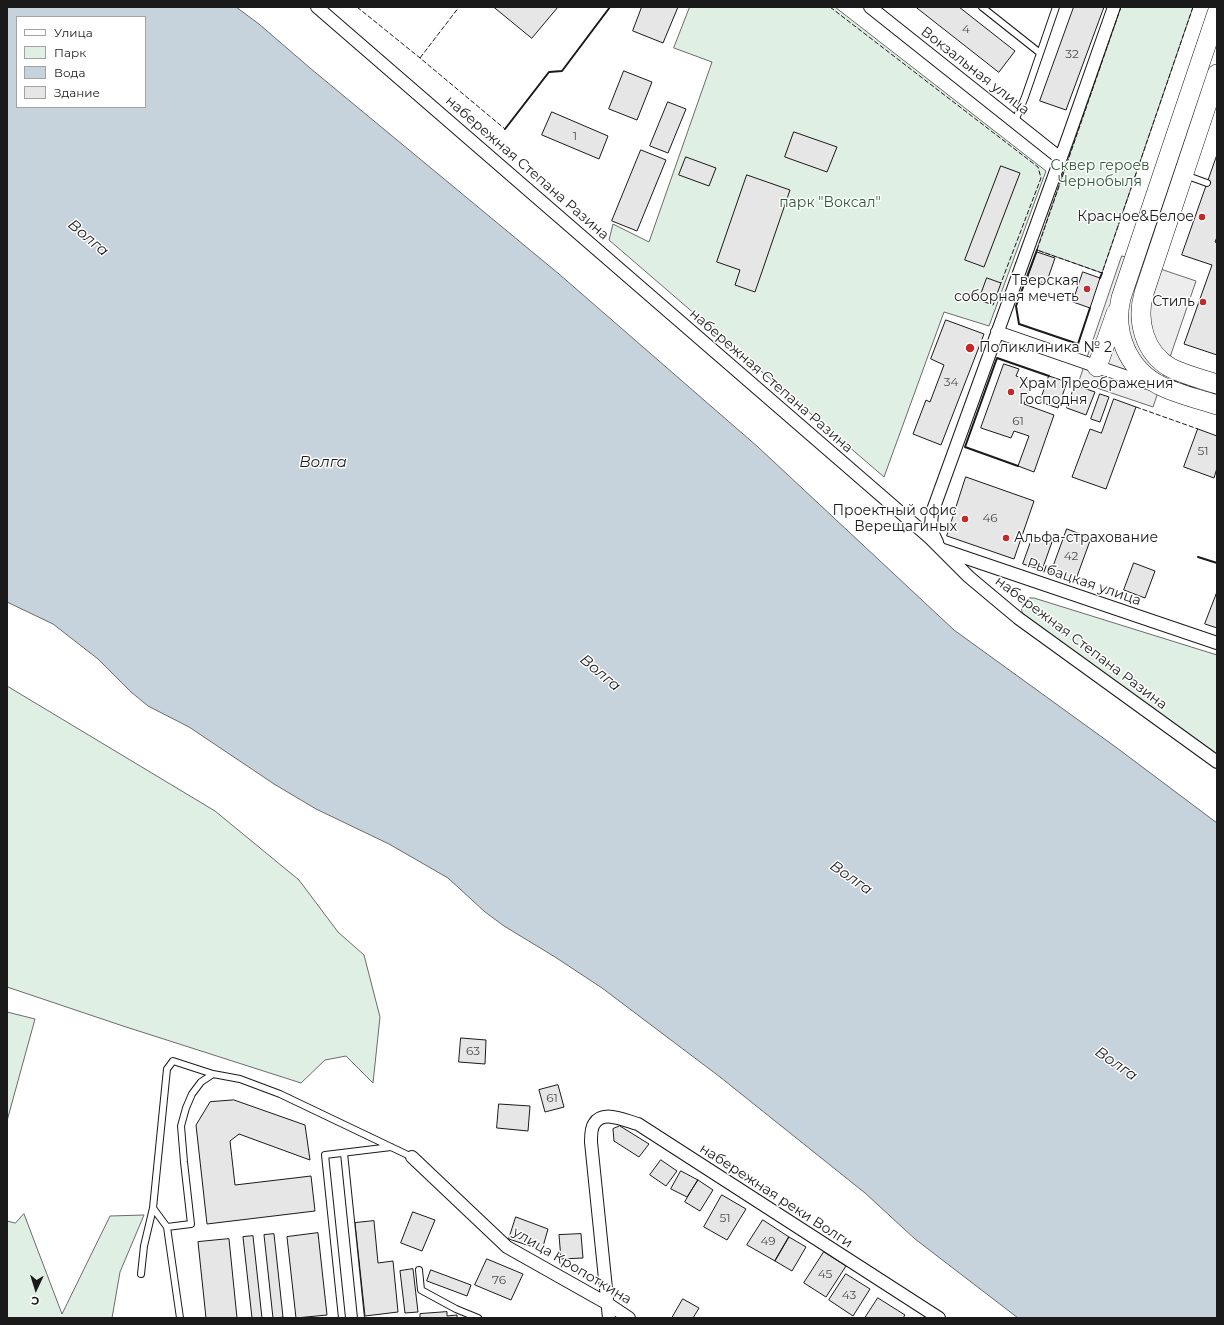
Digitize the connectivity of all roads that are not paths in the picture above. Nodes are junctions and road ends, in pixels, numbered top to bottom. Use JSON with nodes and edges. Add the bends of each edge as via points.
{"nodes":[{"id":1,"x":318,"y":7,"type":"edge"},
{"id":2,"x":870,"y":7,"type":"edge"},
{"id":3,"x":982,"y":7,"type":"edge"},
{"id":4,"x":1056,"y":7,"type":"edge"},
{"id":5,"x":1114,"y":7,"type":"edge"},
{"id":6,"x":1217,"y":13,"type":"edge"},
{"id":7,"x":1040,"y":53,"type":"junction"},
{"id":8,"x":1216,"y":79,"type":"edge"},
{"id":9,"x":1015,"y":121,"type":"junction"},
{"id":10,"x":1060,"y":158,"type":"junction"},
{"id":11,"x":1183,"y":174,"type":"junction"},
{"id":12,"x":1207,"y":183,"type":"dead end"},
{"id":13,"x":1121,"y":298,"type":"junction"},
{"id":14,"x":997,"y":332,"type":"junction"},
{"id":15,"x":1097,"y":367,"type":"junction"},
{"id":16,"x":1217,"y":384,"type":"edge"},
{"id":17,"x":1163,"y":387,"type":"junction"},
{"id":18,"x":1217,"y":405,"type":"edge"},
{"id":19,"x":940,"y":548,"type":"junction"},
{"id":20,"x":1217,"y":644,"type":"edge"},
{"id":21,"x":1217,"y":762,"type":"edge"},
{"id":22,"x":213,"y":1074,"type":"junction"},
{"id":23,"x":391,"y":1147,"type":"junction"},
{"id":24,"x":344,"y":1153,"type":"junction"},
{"id":25,"x":412,"y":1157,"type":"joint"},
{"id":26,"x":153,"y":1208,"type":"junction"},
{"id":27,"x":167,"y":1227,"type":"junction"},
{"id":28,"x":419,"y":1270,"type":"dead end"},
{"id":29,"x":142,"y":1274,"type":"dead end"},
{"id":30,"x":608,"y":1304,"type":"junction"},
{"id":31,"x":180,"y":1318,"type":"edge"},
{"id":32,"x":342,"y":1318,"type":"edge"},
{"id":33,"x":360,"y":1318,"type":"edge"},
{"id":34,"x":478,"y":1318,"type":"edge"},
{"id":35,"x":609,"y":1318,"type":"edge"},
{"id":36,"x":629,"y":1318,"type":"edge"},
{"id":37,"x":939,"y":1318,"type":"edge"}],
"edges":[{"from":1,"to":19,"type":"street","name":"набережная Степана Разина"},
{"from":2,"to":9,"type":"street","name":"Вокзальная улица"},
{"from":3,"to":7,"type":"lane"},
{"from":4,"to":7,"type":"lane"},
{"from":5,"to":10,"type":"street"},
{"from":6,"to":13,"type":"main road"},
{"from":7,"to":9,"type":"lane"},
{"from":8,"to":11,"type":"main road"},
{"from":9,"to":10,"type":"street","name":"Вокзальная улица"},
{"from":10,"to":14,"type":"street"},
{"from":11,"to":12,"type":"lane"},
{"from":11,"to":16,"type":"main road","via":[[1142,298],[1142,327],[1148,345],[1157,357],[1172,368]]},
{"from":13,"to":15,"type":"main road"},
{"from":13,"to":17,"type":"main road","via":[[1119,329],[1127,353],[1142,373]]},
{"from":14,"to":15,"type":"street"},
{"from":14,"to":19,"type":"street","via":[[932,514],[932,532]]},
{"from":15,"to":17,"type":"street"},
{"from":17,"to":18,"type":"main road"},
{"from":19,"to":20,"type":"street","name":"Рыбацкая улица"},
{"from":19,"to":21,"type":"street","name":"набережная Степана Разина","via":[[969,577],[1018,618]]},
{"from":22,"to":23,"type":"lane","via":[[240,1079],[280,1094]]},
{"from":22,"to":26,"type":"lane","via":[[173,1061],[167,1069]]},
{"from":22,"to":27,"type":"lane","via":[[201,1082],[192,1094],[181,1126],[191,1224]]},
{"from":23,"to":24,"type":"lane"},
{"from":23,"to":25,"type":"lane"},
{"from":24,"to":32,"type":"lane","via":[[325,1155]]},
{"from":24,"to":33,"type":"lane"},
{"from":25,"to":30,"type":"street","name":"улица Кропоткина","via":[[507,1247]]},
{"from":26,"to":27,"type":"lane"},
{"from":26,"to":29,"type":"lane","via":[[144,1246]]},
{"from":27,"to":31,"type":"lane"},
{"from":28,"to":34,"type":"lane","via":[[421,1290]]},
{"from":30,"to":35,"type":"street"},
{"from":30,"to":36,"type":"street","name":"улица Кропоткина"},
{"from":30,"to":37,"type":"street","name":"набережная реки Волги","via":[[590,1142],[594,1124],[600,1118],[608,1116],[638,1124]]}]}
